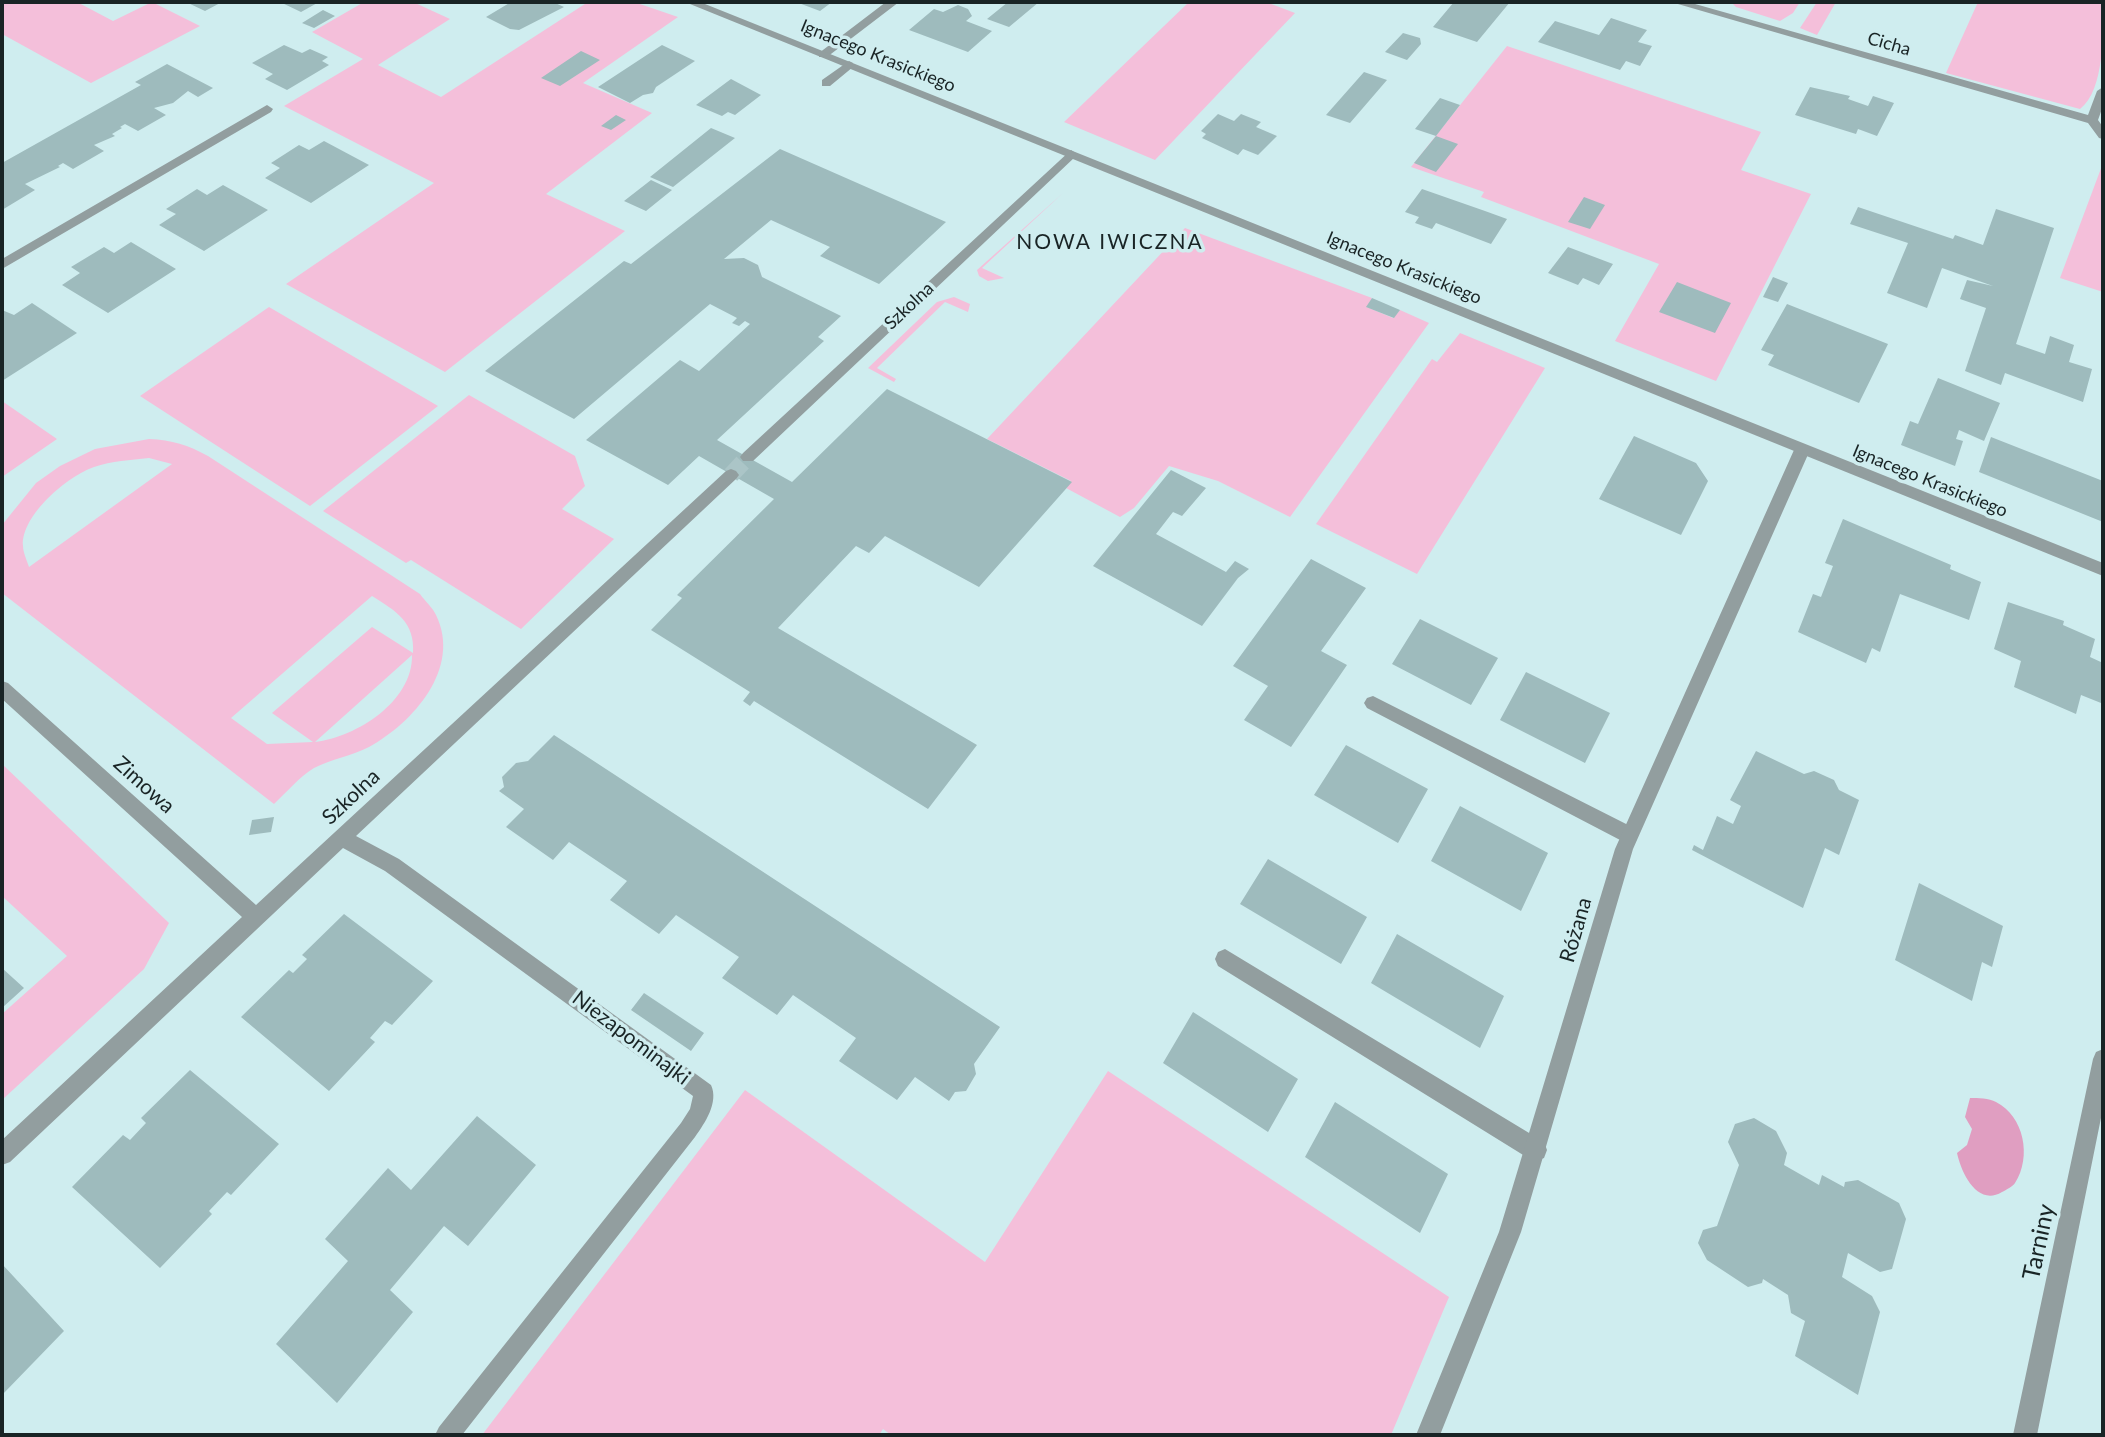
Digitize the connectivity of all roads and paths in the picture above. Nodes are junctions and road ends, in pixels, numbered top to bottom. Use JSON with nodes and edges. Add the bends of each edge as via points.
{"nodes":[{"id":1,"x":691,"y":2,"type":"edge"},
{"id":2,"x":893,"y":2,"type":"edge"},
{"id":3,"x":1677,"y":2,"type":"edge"},
{"id":4,"x":823,"y":55,"type":"junction"},
{"id":5,"x":849,"y":65,"type":"junction"},
{"id":6,"x":826,"y":83,"type":"dead end"},
{"id":7,"x":2103,"y":92,"type":"edge"},
{"id":8,"x":267,"y":109,"type":"dead end"},
{"id":9,"x":2092,"y":121,"type":"junction"},
{"id":10,"x":2103,"y":135,"type":"edge"},
{"id":11,"x":1071,"y":154,"type":"junction"},
{"id":12,"x":2,"y":265,"type":"edge"},
{"id":13,"x":1802,"y":450,"type":"junction"},
{"id":14,"x":748,"y":457,"type":"tunnel mouth"},
{"id":15,"x":731,"y":475,"type":"tunnel mouth"},
{"id":16,"x":2103,"y":570,"type":"edge"},
{"id":17,"x":2,"y":688,"type":"edge"},
{"id":18,"x":1373,"y":704,"type":"dead end"},
{"id":19,"x":1629,"y":835,"type":"junction"},
{"id":20,"x":341,"y":837,"type":"junction"},
{"id":21,"x":256,"y":917,"type":"junction"},
{"id":22,"x":1225,"y":959,"type":"dead end"},
{"id":23,"x":2103,"y":1059,"type":"edge"},
{"id":24,"x":1536,"y":1150,"type":"junction"},
{"id":25,"x":2,"y":1154,"type":"edge"},
{"id":26,"x":447,"y":1435,"type":"edge"},
{"id":27,"x":1428,"y":1435,"type":"edge"},
{"id":28,"x":2025,"y":1435,"type":"edge"}],
"edges":[{"from":1,"to":4,"type":"street","name":"Ignacego Krasickiego"},
{"from":2,"to":4,"type":"street"},
{"from":3,"to":9,"type":"street","name":"Cicha"},
{"from":4,"to":5,"type":"street","name":"Ignacego Krasickiego"},
{"from":5,"to":6,"type":"street"},
{"from":5,"to":11,"type":"street","name":"Ignacego Krasickiego"},
{"from":7,"to":9,"type":"street"},
{"from":8,"to":12,"type":"street"},
{"from":9,"to":10,"type":"street"},
{"from":11,"to":13,"type":"street","name":"Ignacego Krasickiego"},
{"from":11,"to":14,"type":"street","name":"Szkolna"},
{"from":13,"to":16,"type":"street","name":"Ignacego Krasickiego"},
{"from":13,"to":19,"type":"street","name":"Różana"},
{"from":15,"to":20,"type":"street","name":"Szkolna"},
{"from":17,"to":21,"type":"street","name":"Zimowa"},
{"from":18,"to":19,"type":"street"},
{"from":19,"to":24,"type":"street","name":"Różana"},
{"from":20,"to":21,"type":"street","name":"Szkolna"},
{"from":20,"to":26,"type":"street","name":"Niezapominajki","via":[[403,872],[704,1092],[699,1113],[688,1130]]},
{"from":21,"to":25,"type":"street","name":"Szkolna"},
{"from":22,"to":24,"type":"street"},
{"from":23,"to":28,"type":"street","name":"Tarniny"},
{"from":24,"to":27,"type":"street","name":"Różana","via":[[1510,1232]]}]}
